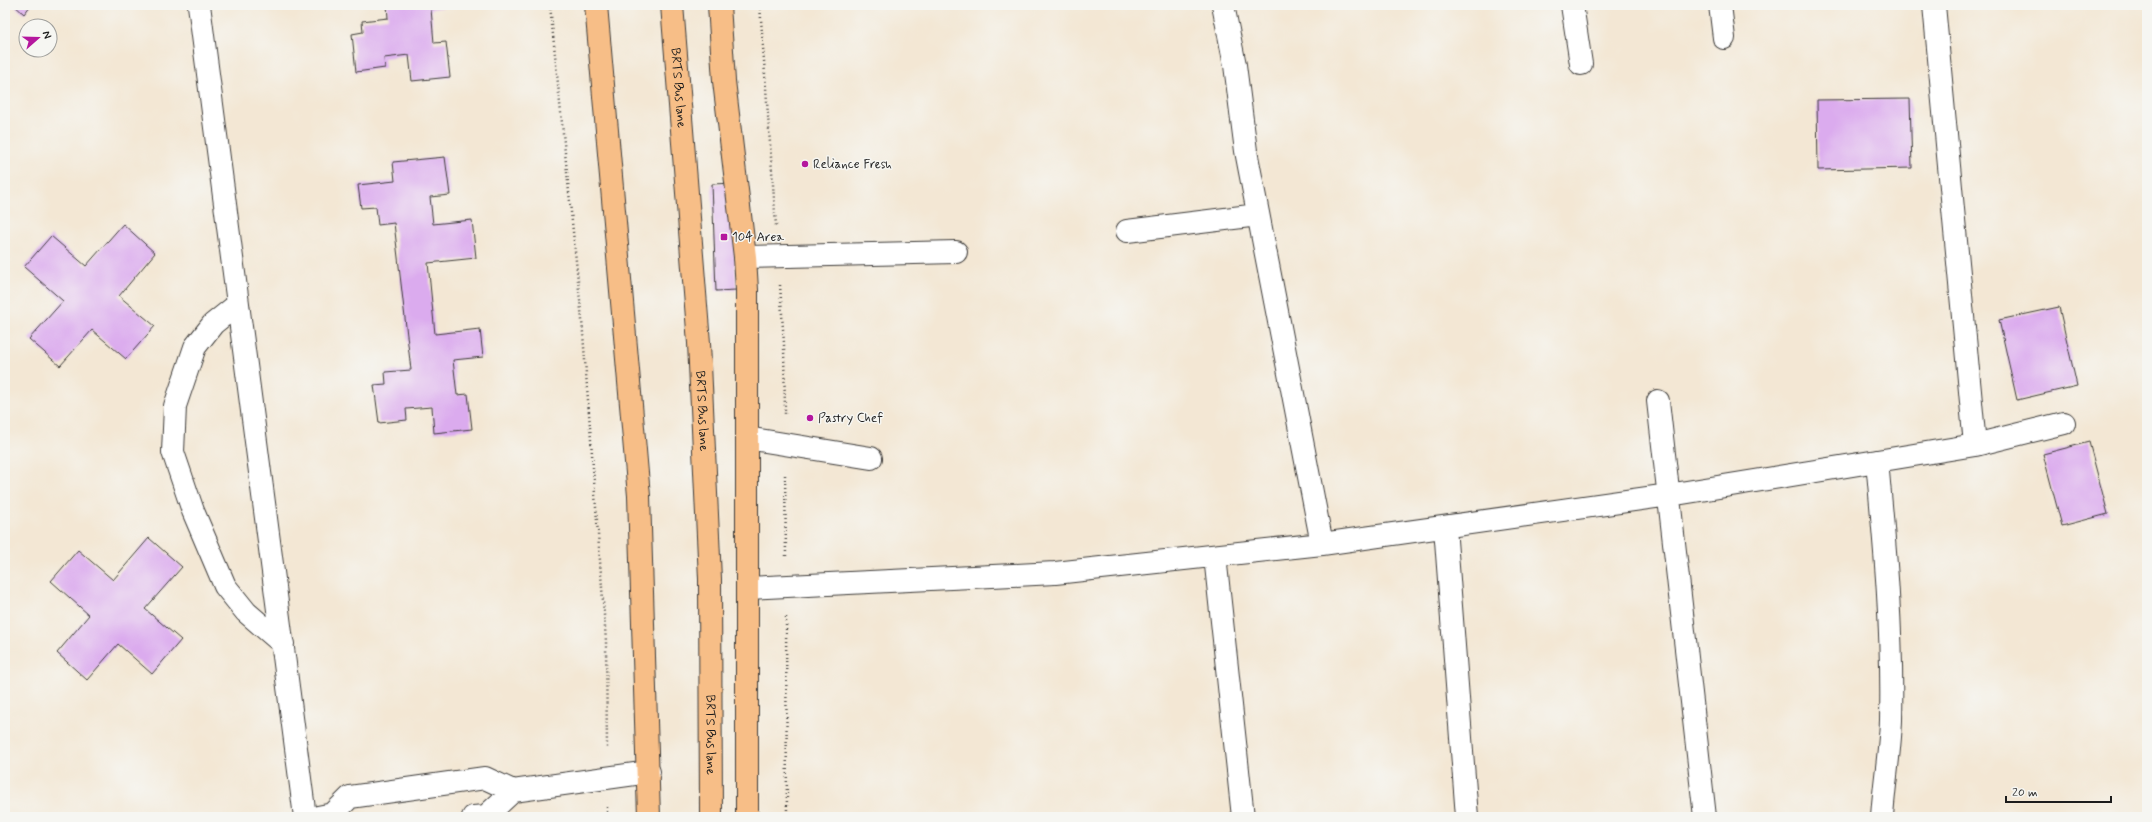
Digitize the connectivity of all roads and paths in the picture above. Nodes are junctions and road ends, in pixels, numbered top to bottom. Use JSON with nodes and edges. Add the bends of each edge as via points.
{"nodes":[{"id":1,"x":199,"y":5,"type":"edge"},
{"id":2,"x":550,"y":5,"type":"edge"},
{"id":3,"x":596,"y":5,"type":"edge"},
{"id":4,"x":672,"y":5,"type":"edge"},
{"id":5,"x":719,"y":5,"type":"edge"},
{"id":6,"x":760,"y":5,"type":"edge"},
{"id":7,"x":1223,"y":5,"type":"edge"},
{"id":8,"x":1572,"y":5,"type":"edge"},
{"id":9,"x":1720,"y":5,"type":"edge"},
{"id":10,"x":1934,"y":5,"type":"edge"},
{"id":11,"x":1724,"y":38,"type":"dead end"},
{"id":12,"x":1581,"y":64,"type":"dead end"},
{"id":13,"x":1258,"y":215,"type":"junction"},
{"id":14,"x":1127,"y":231,"type":"dead end"},
{"id":15,"x":956,"y":252,"type":"dead end"},
{"id":16,"x":778,"y":256,"type":"junction"},
{"id":17,"x":745,"y":257,"type":"junction"},
{"id":18,"x":238,"y":304,"type":"junction"},
{"id":19,"x":1658,"y":401,"type":"dead end"},
{"id":20,"x":2064,"y":423,"type":"dead end"},
{"id":21,"x":747,"y":438,"type":"junction"},
{"id":22,"x":785,"y":444,"type":"junction"},
{"id":23,"x":1975,"y":445,"type":"junction"},
{"id":24,"x":871,"y":458,"type":"dead end"},
{"id":25,"x":1877,"y":461,"type":"junction"},
{"id":26,"x":1669,"y":495,"type":"junction"},
{"id":27,"x":1445,"y":527,"type":"junction"},
{"id":28,"x":1322,"y":544,"type":"junction"},
{"id":29,"x":1215,"y":556,"type":"junction"},
{"id":30,"x":786,"y":587,"type":"junction"},
{"id":31,"x":747,"y":588,"type":"junction"},
{"id":32,"x":283,"y":644,"type":"junction"},
{"id":33,"x":649,"y":772,"type":"junction"},
{"id":34,"x":607,"y":778,"type":"junction"},
{"id":35,"x":513,"y":791,"type":"junction"},
{"id":36,"x":330,"y":816,"type":"edge"},
{"id":37,"x":305,"y":817,"type":"edge"},
{"id":38,"x":473,"y":817,"type":"edge"},
{"id":39,"x":607,"y":817,"type":"edge"},
{"id":40,"x":650,"y":817,"type":"edge"},
{"id":41,"x":711,"y":817,"type":"edge"},
{"id":42,"x":747,"y":817,"type":"edge"},
{"id":43,"x":787,"y":817,"type":"edge"},
{"id":44,"x":1243,"y":817,"type":"edge"},
{"id":45,"x":1467,"y":817,"type":"edge"},
{"id":46,"x":1705,"y":817,"type":"edge"},
{"id":47,"x":1882,"y":817,"type":"edge"}],
"edges":[{"from":1,"to":18,"type":"street"},
{"from":2,"to":34,"type":"path","via":[[582,320],[605,633]]},
{"from":3,"to":33,"type":"main road","via":[[639,496]]},
{"from":4,"to":41,"type":"main road","name":"BRTS Bus lane","via":[[699,343],[709,564]]},
{"from":5,"to":17,"type":"main road","via":[[724,81]]},
{"from":6,"to":16,"type":"path"},
{"from":7,"to":13,"type":"street"},
{"from":8,"to":12,"type":"street"},
{"from":9,"to":11,"type":"street"},
{"from":10,"to":23,"type":"street"},
{"from":13,"to":14,"type":"street"},
{"from":13,"to":28,"type":"street"},
{"from":15,"to":16,"type":"street"},
{"from":16,"to":17,"type":"street"},
{"from":16,"to":22,"type":"path","via":[[784,343]]},
{"from":17,"to":21,"type":"main road"},
{"from":18,"to":32,"type":"street"},
{"from":18,"to":32,"type":"street","via":[[213,324],[195,348],[175,406],[173,452],[193,511],[225,586],[246,612]]},
{"from":19,"to":26,"type":"street"},
{"from":20,"to":23,"type":"street"},
{"from":21,"to":22,"type":"street"},
{"from":21,"to":31,"type":"main road"},
{"from":22,"to":24,"type":"street"},
{"from":22,"to":30,"type":"path"},
{"from":23,"to":25,"type":"street"},
{"from":25,"to":26,"type":"street"},
{"from":25,"to":47,"type":"street","via":[[1891,648],[1891,721]]},
{"from":26,"to":27,"type":"street"},
{"from":26,"to":46,"type":"street"},
{"from":27,"to":28,"type":"street"},
{"from":27,"to":45,"type":"street"},
{"from":28,"to":29,"type":"street"},
{"from":29,"to":30,"type":"street","via":[[1055,573]]},
{"from":29,"to":44,"type":"street"},
{"from":30,"to":31,"type":"street"},
{"from":30,"to":43,"type":"path"},
{"from":31,"to":42,"type":"main road"},
{"from":32,"to":37,"type":"street"},
{"from":33,"to":34,"type":"street"},
{"from":33,"to":40,"type":"main road"},
{"from":34,"to":35,"type":"street"},
{"from":34,"to":39,"type":"path"},
{"from":35,"to":36,"type":"street","via":[[485,778],[350,797]]},
{"from":35,"to":38,"type":"street","via":[[486,816]]}]}
